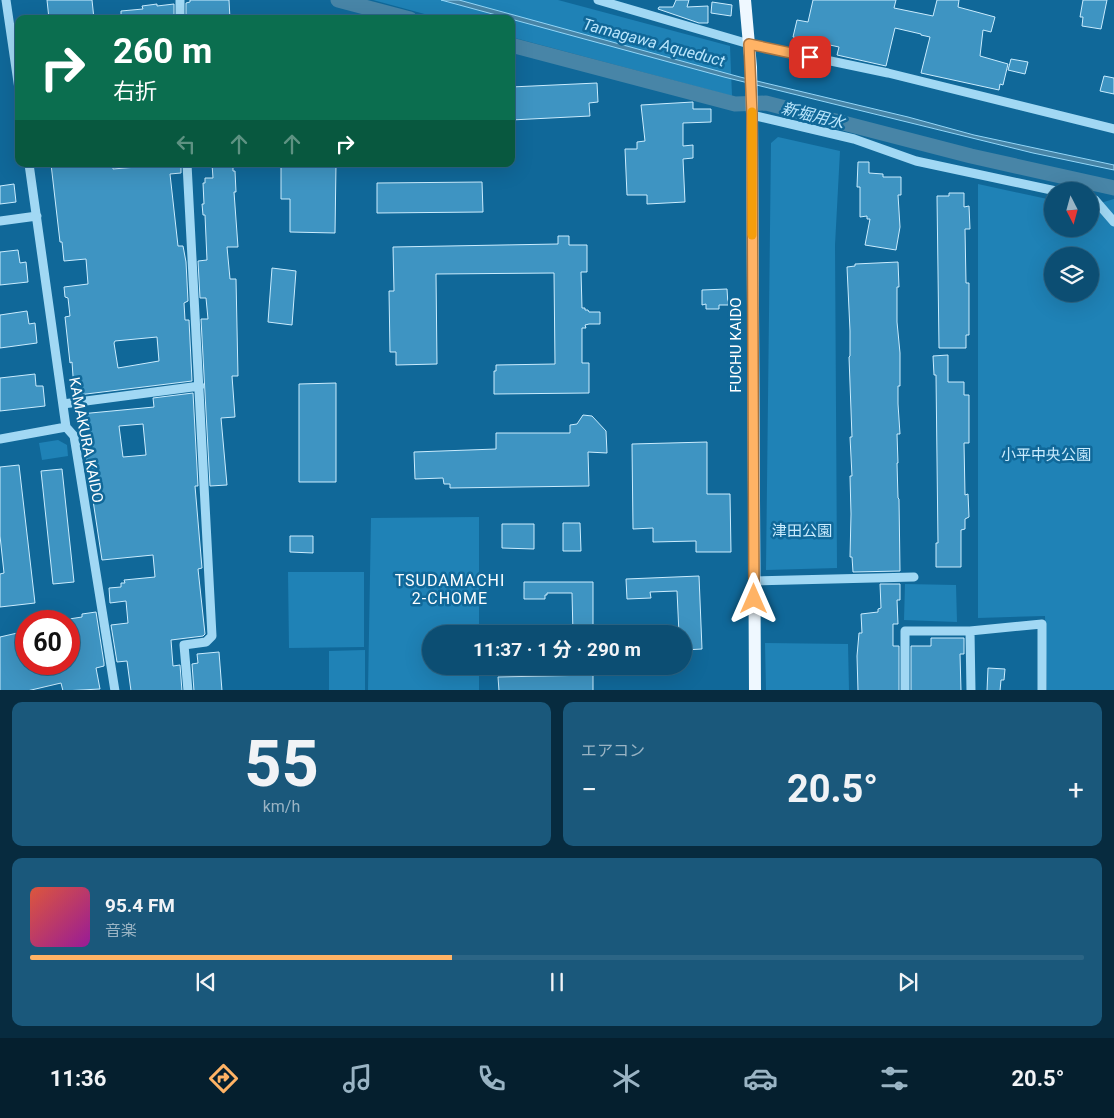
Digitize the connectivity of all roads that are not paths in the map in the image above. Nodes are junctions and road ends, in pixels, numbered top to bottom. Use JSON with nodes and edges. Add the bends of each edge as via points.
{"nodes":[{"id":1,"x":6,"y":0,"type":"edge"},
{"id":2,"x":180,"y":0,"type":"edge"},
{"id":3,"x":598,"y":0,"type":"edge"},
{"id":4,"x":745,"y":0,"type":"edge"},
{"id":5,"x":180,"y":15,"type":"edge"},
{"id":6,"x":15,"y":43,"type":"edge"},
{"id":7,"x":749,"y":44,"type":"junction"},
{"id":8,"x":752,"y":115,"type":"junction"},
{"id":9,"x":1114,"y":129,"type":"edge"},
{"id":10,"x":29,"y":167,"type":"edge"},
{"id":11,"x":188,"y":167,"type":"edge"},
{"id":12,"x":1044,"y":188,"type":"edge"},
{"id":13,"x":1099,"y":205,"type":"edge"},
{"id":14,"x":37,"y":216,"type":"junction"},
{"id":15,"x":0,"y":221,"type":"edge"},
{"id":16,"x":1114,"y":222,"type":"edge"},
{"id":17,"x":200,"y":386,"type":"junction"},
{"id":18,"x":63,"y":404,"type":"junction"},
{"id":19,"x":66,"y":426,"type":"junction"},
{"id":20,"x":0,"y":439,"type":"edge"},
{"id":21,"x":914,"y":577,"type":"dead end"},
{"id":22,"x":754,"y":581,"type":"junction"},
{"id":23,"x":970,"y":631,"type":"junction"},
{"id":24,"x":115,"y":690,"type":"edge"},
{"id":25,"x":188,"y":690,"type":"edge"},
{"id":26,"x":755,"y":690,"type":"edge"},
{"id":27,"x":905,"y":690,"type":"edge"},
{"id":28,"x":971,"y":690,"type":"edge"},
{"id":29,"x":1042,"y":690,"type":"edge"}],
"edges":[{"from":1,"to":6,"type":"street"},
{"from":2,"to":5,"type":"street"},
{"from":3,"to":7,"type":"street"},
{"from":4,"to":7,"type":"main road","name":"FUCHU KAIDO"},
{"from":7,"to":8,"type":"main road","name":"FUCHU KAIDO"},
{"from":7,"to":9,"type":"street","via":[[888,73]]},
{"from":8,"to":12,"type":"street","via":[[854,139],[916,161]]},
{"from":8,"to":22,"type":"main road","name":"FUCHU KAIDO"},
{"from":10,"to":14,"type":"street","name":"KAMAKURA KAIDO"},
{"from":11,"to":17,"type":"street"},
{"from":13,"to":16,"type":"street"},
{"from":14,"to":15,"type":"street"},
{"from":14,"to":18,"type":"street","name":"KAMAKURA KAIDO"},
{"from":17,"to":18,"type":"street"},
{"from":17,"to":25,"type":"street","via":[[212,636],[206,642],[184,645]]},
{"from":18,"to":19,"type":"street","name":"KAMAKURA KAIDO"},
{"from":19,"to":20,"type":"street"},
{"from":19,"to":24,"type":"street","name":"KAMAKURA KAIDO","via":[[74,436]]},
{"from":21,"to":22,"type":"street"},
{"from":22,"to":26,"type":"main road","name":"FUCHU KAIDO"},
{"from":23,"to":27,"type":"street","via":[[905,631]]},
{"from":23,"to":28,"type":"street"},
{"from":23,"to":29,"type":"street","via":[[1042,624]]}]}
